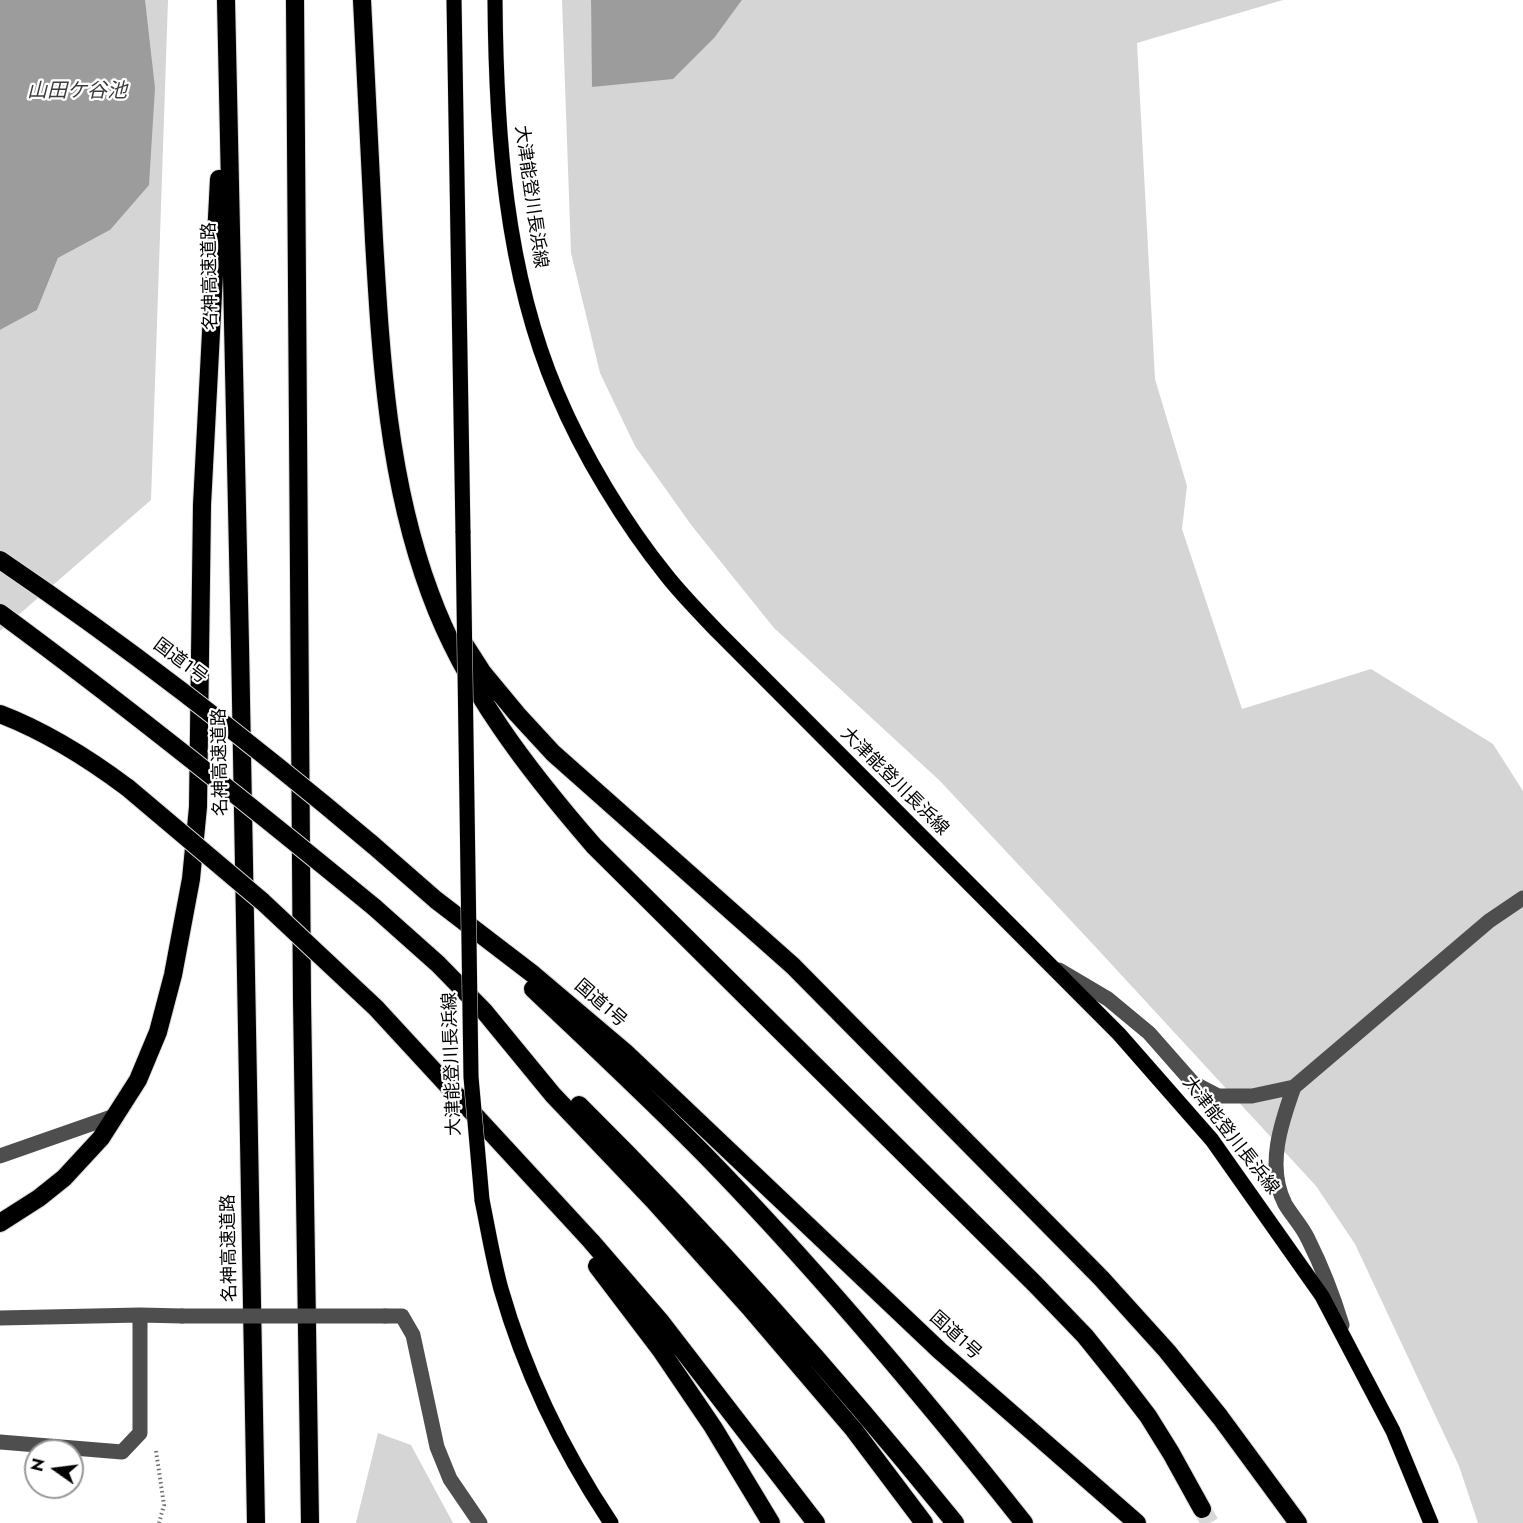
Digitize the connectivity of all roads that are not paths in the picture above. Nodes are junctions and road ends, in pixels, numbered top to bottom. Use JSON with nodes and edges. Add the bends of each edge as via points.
{"nodes":[{"id":1,"x":226,"y":0,"type":"edge"},
{"id":2,"x":296,"y":0,"type":"edge"},
{"id":3,"x":362,"y":0,"type":"edge"},
{"id":4,"x":454,"y":0,"type":"edge"},
{"id":5,"x":495,"y":0,"type":"edge"},
{"id":6,"x":412,"y":538,"type":"junction"},
{"id":7,"x":0,"y":560,"type":"edge"},
{"id":8,"x":0,"y":613,"type":"edge"},
{"id":9,"x":0,"y":714,"type":"edge"},
{"id":10,"x":1523,"y":898,"type":"edge"},
{"id":11,"x":436,"y":900,"type":"junction"},
{"id":12,"x":1050,"y":964,"type":"junction"},
{"id":13,"x":484,"y":1011,"type":"junction"},
{"id":14,"x":1294,"y":1087,"type":"junction"},
{"id":15,"x":117,"y":1115,"type":"junction"},
{"id":16,"x":0,"y":1156,"type":"edge"},
{"id":17,"x":524,"y":1169,"type":"junction"},
{"id":18,"x":0,"y":1223,"type":"edge"},
{"id":19,"x":140,"y":1315,"type":"junction"},
{"id":20,"x":0,"y":1318,"type":"edge"},
{"id":21,"x":1349,"y":1346,"type":"junction"},
{"id":22,"x":0,"y":1442,"type":"edge"},
{"id":23,"x":1202,"y":1509,"type":"tunnel mouth"},
{"id":24,"x":256,"y":1523,"type":"edge"},
{"id":25,"x":310,"y":1523,"type":"edge"},
{"id":26,"x":480,"y":1523,"type":"edge"},
{"id":27,"x":611,"y":1523,"type":"edge"},
{"id":28,"x":771,"y":1523,"type":"edge"},
{"id":29,"x":816,"y":1523,"type":"edge"},
{"id":30,"x":924,"y":1523,"type":"edge"},
{"id":31,"x":955,"y":1523,"type":"edge"},
{"id":32,"x":1024,"y":1523,"type":"edge"},
{"id":33,"x":1137,"y":1523,"type":"edge"},
{"id":34,"x":1298,"y":1523,"type":"edge"},
{"id":35,"x":1431,"y":1523,"type":"edge"}],
"edges":[{"from":1,"to":15,"type":"highway","via":[[202,505],[195,843],[177,956],[158,1032],[138,1080]]},
{"from":1,"to":24,"type":"highway","name":"名神高速道路"},
{"from":2,"to":25,"type":"highway","via":[[302,999]]},
{"from":3,"to":6,"type":"highway","via":[[382,365],[390,433]]},
{"from":4,"to":27,"type":"main road","name":"大津能登川長浜線","bridge":true,"via":[[471,1077],[482,1200],[501,1289],[528,1366],[555,1430]]},
{"from":5,"to":12,"type":"main road","name":"大津能登川長浜線","via":[[503,172],[514,249],[533,327],[557,393],[590,460],[667,577],[815,731]]},
{"from":6,"to":23,"type":"highway","via":[[438,611],[481,698],[552,798],[632,885],[1085,1336],[1148,1416]]},
{"from":6,"to":34,"type":"highway","via":[[457,631],[483,673],[516,714],[553,753],[793,966],[1093,1270],[1167,1351]]},
{"from":7,"to":11,"type":"highway","name":"国道1号","bridge":true,"via":[[138,656],[278,765]]},
{"from":8,"to":13,"type":"highway","bridge":true,"via":[[222,783],[374,907]]},
{"from":9,"to":17,"type":"highway","bridge":true,"via":[[95,763],[263,902],[376,1008]]},
{"from":10,"to":14,"type":"street","via":[[1489,921]]},
{"from":11,"to":32,"type":"highway","via":[[714,1165],[931,1406]]},
{"from":11,"to":33,"type":"highway","name":"国道1号","via":[[625,1052],[939,1350]]},
{"from":12,"to":14,"type":"street","via":[[1108,999],[1149,1033],[1193,1083],[1218,1096],[1252,1096]]},
{"from":12,"to":21,"type":"main road","name":"大津能登川長浜線","via":[[1119,1034],[1212,1140],[1322,1296]]},
{"from":13,"to":30,"type":"highway","via":[[553,1095],[654,1200],[854,1430]]},
{"from":13,"to":31,"type":"highway","via":[[668,1193],[877,1427]]},
{"from":14,"to":21,"type":"street","via":[[1279,1129],[1278,1179],[1284,1202],[1307,1237],[1330,1288]]},
{"from":15,"to":16,"type":"street"},
{"from":15,"to":18,"type":"highway","via":[[64,1178]]},
{"from":17,"to":28,"type":"highway","via":[[660,1349]]},
{"from":17,"to":29,"type":"highway","via":[[661,1322]]},
{"from":19,"to":20,"type":"street"},
{"from":19,"to":22,"type":"street","via":[[140,1433],[122,1452]]},
{"from":19,"to":26,"type":"street","bridge":true,"via":[[402,1316],[413,1335],[437,1447],[450,1479]]},
{"from":21,"to":35,"type":"main road","name":"大津能登川長浜線","via":[[1393,1431]]}]}
